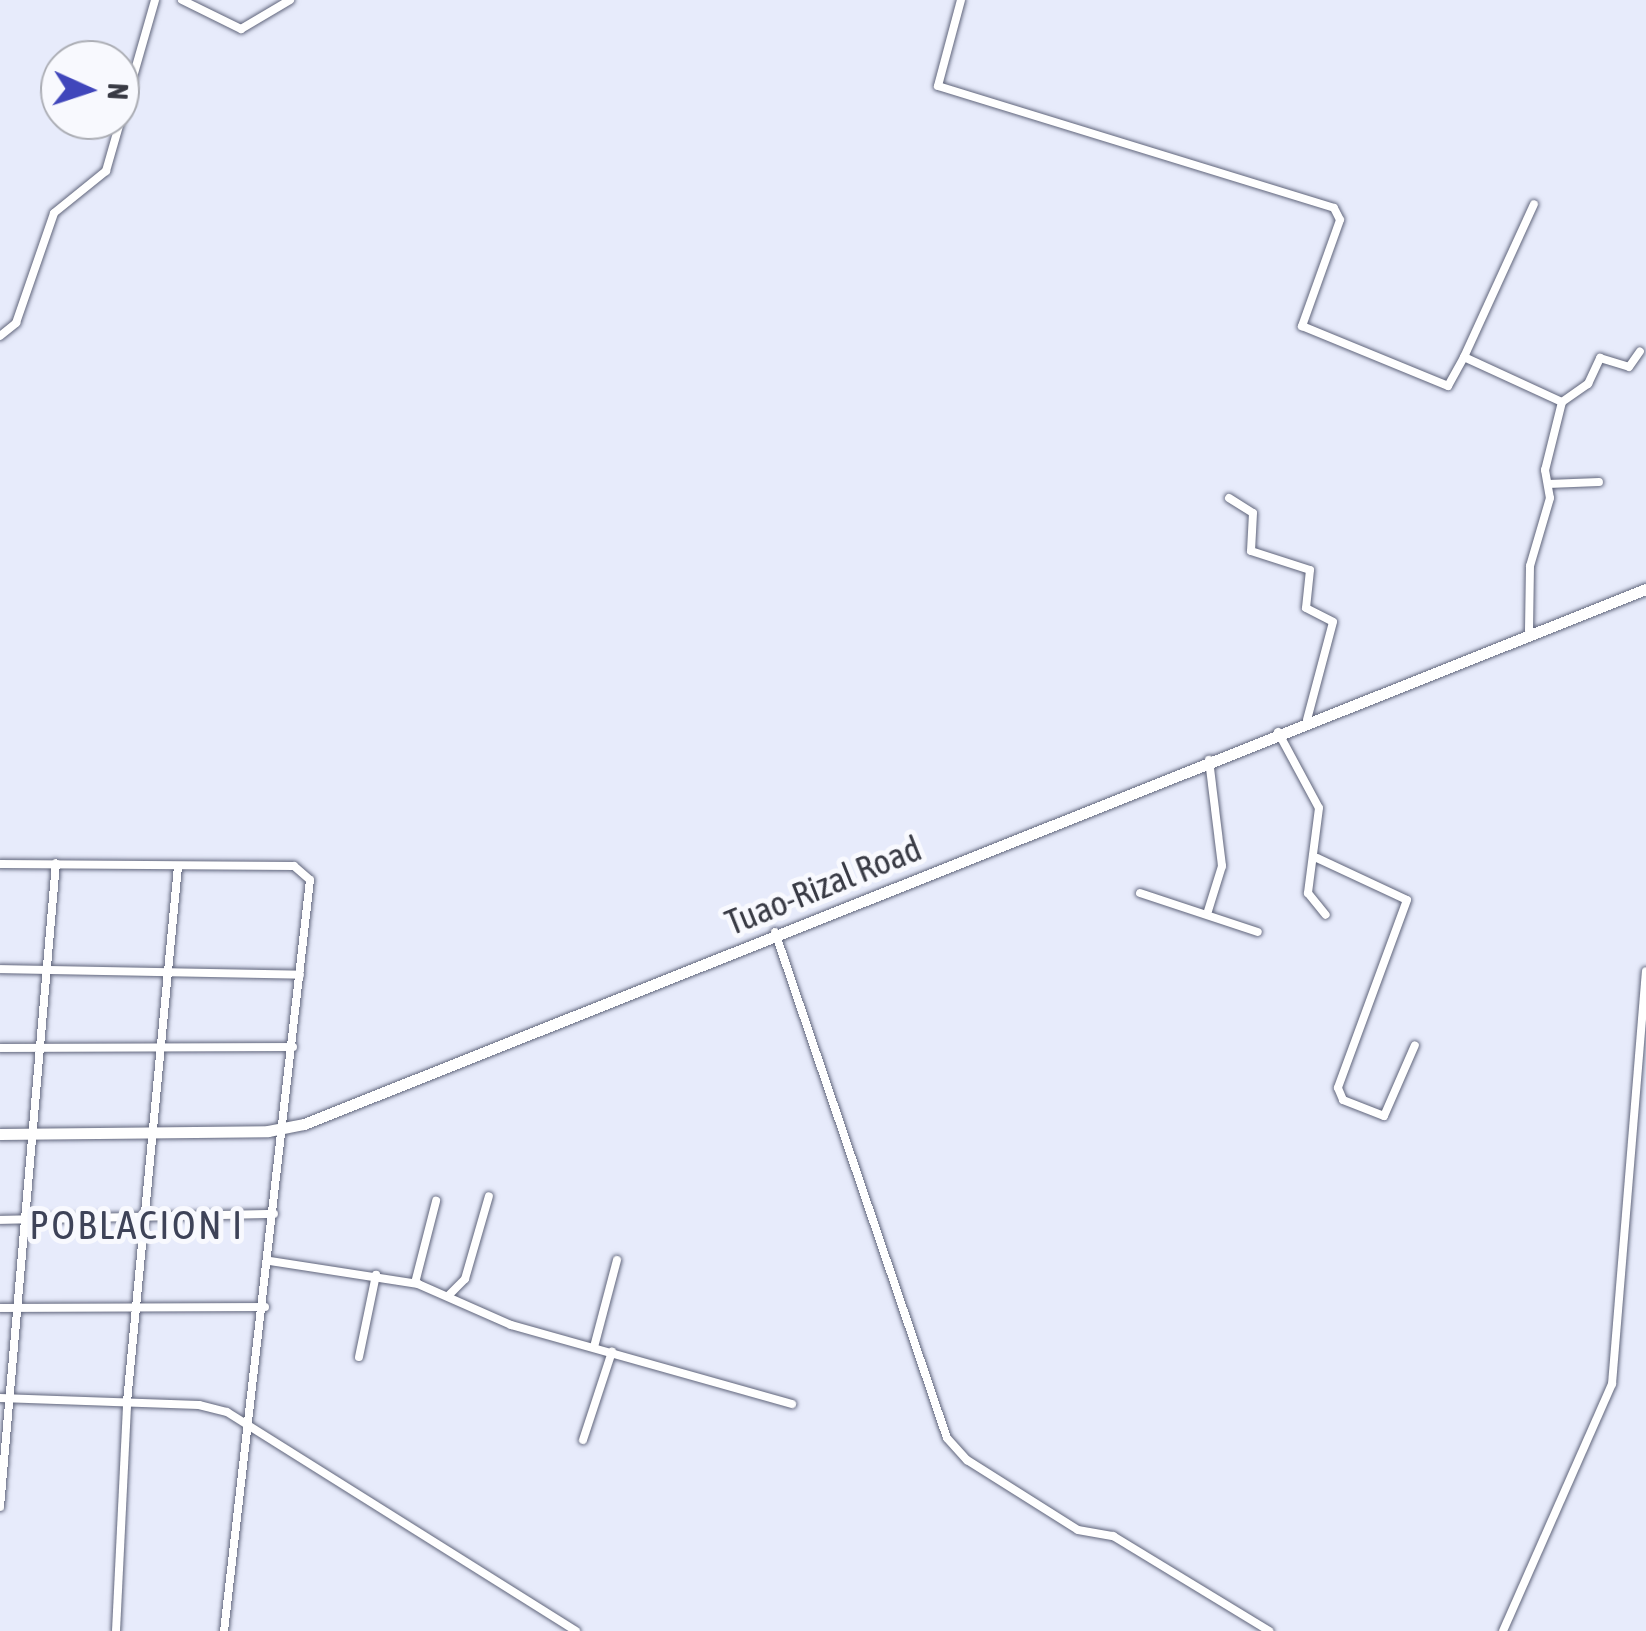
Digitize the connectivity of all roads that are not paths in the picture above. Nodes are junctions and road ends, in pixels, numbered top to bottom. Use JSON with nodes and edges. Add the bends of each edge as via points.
{"nodes":[{"id":1,"x":155,"y":0,"type":"edge"},
{"id":2,"x":182,"y":0,"type":"edge"},
{"id":3,"x":290,"y":0,"type":"edge"},
{"id":4,"x":962,"y":0,"type":"edge"},
{"id":5,"x":1534,"y":204,"type":"dead end"},
{"id":6,"x":0,"y":336,"type":"edge"},
{"id":7,"x":1640,"y":351,"type":"dead end"},
{"id":8,"x":1464,"y":357,"type":"junction"},
{"id":9,"x":1562,"y":402,"type":"junction"},
{"id":10,"x":1599,"y":482,"type":"dead end"},
{"id":11,"x":1548,"y":484,"type":"junction"},
{"id":12,"x":1229,"y":498,"type":"dead end"},
{"id":13,"x":1646,"y":588,"type":"edge"},
{"id":14,"x":1529,"y":631,"type":"junction"},
{"id":15,"x":1307,"y":720,"type":"junction"},
{"id":16,"x":1278,"y":732,"type":"junction"},
{"id":17,"x":1209,"y":760,"type":"junction"},
{"id":18,"x":1317,"y":858,"type":"junction"},
{"id":19,"x":56,"y":863,"type":"junction"},
{"id":20,"x":0,"y":864,"type":"edge"},
{"id":21,"x":178,"y":866,"type":"junction"},
{"id":22,"x":1140,"y":893,"type":"dead end"},
{"id":23,"x":1208,"y":911,"type":"junction"},
{"id":24,"x":1326,"y":915,"type":"dead end"},
{"id":25,"x":775,"y":932,"type":"junction"},
{"id":26,"x":1258,"y":932,"type":"dead end"},
{"id":27,"x":0,"y":969,"type":"edge"},
{"id":28,"x":46,"y":969,"type":"junction"},
{"id":29,"x":172,"y":970,"type":"junction"},
{"id":30,"x":1646,"y":971,"type":"edge"},
{"id":31,"x":300,"y":975,"type":"junction"},
{"id":32,"x":1414,"y":1045,"type":"dead end"},
{"id":33,"x":39,"y":1046,"type":"junction"},
{"id":34,"x":164,"y":1046,"type":"junction"},
{"id":35,"x":293,"y":1047,"type":"junction"},
{"id":36,"x":0,"y":1048,"type":"edge"},
{"id":37,"x":285,"y":1128,"type":"junction"},
{"id":38,"x":155,"y":1131,"type":"junction"},
{"id":39,"x":0,"y":1134,"type":"edge"},
{"id":40,"x":30,"y":1134,"type":"junction"},
{"id":41,"x":489,"y":1196,"type":"dead end"},
{"id":42,"x":436,"y":1201,"type":"dead end"},
{"id":43,"x":274,"y":1214,"type":"junction"},
{"id":44,"x":147,"y":1215,"type":"junction"},
{"id":45,"x":0,"y":1220,"type":"edge"},
{"id":46,"x":22,"y":1220,"type":"junction"},
{"id":47,"x":617,"y":1260,"type":"dead end"},
{"id":48,"x":270,"y":1261,"type":"junction"},
{"id":49,"x":376,"y":1276,"type":"junction"},
{"id":50,"x":414,"y":1283,"type":"junction"},
{"id":51,"x":448,"y":1296,"type":"junction"},
{"id":52,"x":15,"y":1307,"type":"junction"},
{"id":53,"x":265,"y":1307,"type":"junction"},
{"id":54,"x":0,"y":1308,"type":"edge"},
{"id":55,"x":136,"y":1313,"type":"junction"},
{"id":56,"x":594,"y":1346,"type":"junction"},
{"id":57,"x":612,"y":1352,"type":"junction"},
{"id":58,"x":359,"y":1357,"type":"dead end"},
{"id":59,"x":5,"y":1398,"type":"edge"},
{"id":60,"x":127,"y":1402,"type":"junction"},
{"id":61,"x":792,"y":1404,"type":"dead end"},
{"id":62,"x":250,"y":1425,"type":"junction"},
{"id":63,"x":583,"y":1440,"type":"dead end"},
{"id":64,"x":0,"y":1507,"type":"edge"},
{"id":65,"x":116,"y":1631,"type":"edge"},
{"id":66,"x":224,"y":1631,"type":"edge"},
{"id":67,"x":576,"y":1631,"type":"edge"},
{"id":68,"x":1270,"y":1631,"type":"edge"},
{"id":69,"x":1503,"y":1631,"type":"edge"}],
"edges":[{"from":1,"to":6,"type":"street","via":[[106,171],[54,213],[16,322]]},
{"from":2,"to":3,"type":"street","via":[[241,28]]},
{"from":4,"to":8,"type":"street","via":[[938,86],[1334,208],[1340,220],[1300,325],[1448,386]]},
{"from":5,"to":8,"type":"street"},
{"from":7,"to":9,"type":"street","via":[[1629,367],[1600,358],[1588,384]]},
{"from":8,"to":9,"type":"street"},
{"from":9,"to":11,"type":"street"},
{"from":10,"to":11,"type":"street"},
{"from":11,"to":14,"type":"street","via":[[1530,566]]},
{"from":12,"to":15,"type":"street","via":[[1252,509],[1251,551],[1310,570],[1306,608],[1333,622]]},
{"from":13,"to":14,"type":"main road","name":"Tuao-Rizal Road"},
{"from":14,"to":15,"type":"main road","name":"Tuao-Rizal Road"},
{"from":15,"to":16,"type":"main road","name":"Tuao-Rizal Road"},
{"from":16,"to":17,"type":"main road","name":"Tuao-Rizal Road"},
{"from":16,"to":18,"type":"street","via":[[1319,808]]},
{"from":17,"to":23,"type":"street","via":[[1222,866]]},
{"from":17,"to":25,"type":"main road","name":"Tuao-Rizal Road"},
{"from":18,"to":24,"type":"street","via":[[1309,899]]},
{"from":18,"to":32,"type":"street","via":[[1407,900],[1342,1076],[1342,1100],[1384,1116]]},
{"from":19,"to":20,"type":"street"},
{"from":19,"to":21,"type":"street"},
{"from":19,"to":28,"type":"street"},
{"from":21,"to":29,"type":"street"},
{"from":21,"to":31,"type":"street","via":[[294,866],[306,874],[312,890]]},
{"from":22,"to":23,"type":"street"},
{"from":23,"to":26,"type":"street"},
{"from":25,"to":37,"type":"main road","name":"Tuao-Rizal Road"},
{"from":25,"to":68,"type":"street","via":[[947,1438],[967,1460],[1078,1530],[1113,1536]]},
{"from":27,"to":28,"type":"street"},
{"from":28,"to":29,"type":"street"},
{"from":28,"to":33,"type":"street"},
{"from":29,"to":31,"type":"street"},
{"from":29,"to":34,"type":"street"},
{"from":30,"to":69,"type":"street","via":[[1612,1384]]},
{"from":31,"to":35,"type":"street"},
{"from":33,"to":34,"type":"street"},
{"from":33,"to":36,"type":"street"},
{"from":33,"to":40,"type":"street"},
{"from":34,"to":35,"type":"street"},
{"from":34,"to":38,"type":"street"},
{"from":35,"to":37,"type":"street"},
{"from":37,"to":38,"type":"main road","name":"Tuao-Rizal Road"},
{"from":37,"to":43,"type":"street"},
{"from":38,"to":40,"type":"main road","name":"Tuao-Rizal Road"},
{"from":38,"to":44,"type":"street"},
{"from":39,"to":40,"type":"main road","name":"Tuao-Rizal Road"},
{"from":40,"to":46,"type":"street"},
{"from":41,"to":51,"type":"street","via":[[465,1278]]},
{"from":42,"to":50,"type":"street"},
{"from":43,"to":44,"type":"street"},
{"from":43,"to":48,"type":"street"},
{"from":44,"to":46,"type":"street"},
{"from":44,"to":55,"type":"street"},
{"from":45,"to":46,"type":"street"},
{"from":46,"to":52,"type":"street"},
{"from":47,"to":56,"type":"street"},
{"from":48,"to":49,"type":"street"},
{"from":48,"to":53,"type":"street"},
{"from":49,"to":50,"type":"street"},
{"from":49,"to":58,"type":"street"},
{"from":50,"to":51,"type":"street"},
{"from":51,"to":56,"type":"street","via":[[511,1326]]},
{"from":52,"to":54,"type":"street"},
{"from":52,"to":55,"type":"street"},
{"from":52,"to":59,"type":"street"},
{"from":53,"to":55,"type":"street"},
{"from":53,"to":62,"type":"street"},
{"from":55,"to":60,"type":"street"},
{"from":56,"to":57,"type":"street"},
{"from":57,"to":61,"type":"street"},
{"from":57,"to":63,"type":"street"},
{"from":59,"to":60,"type":"street"},
{"from":59,"to":64,"type":"street"},
{"from":60,"to":62,"type":"street","via":[[200,1404]]},
{"from":60,"to":65,"type":"street"},
{"from":62,"to":66,"type":"street"},
{"from":62,"to":67,"type":"street"}]}
